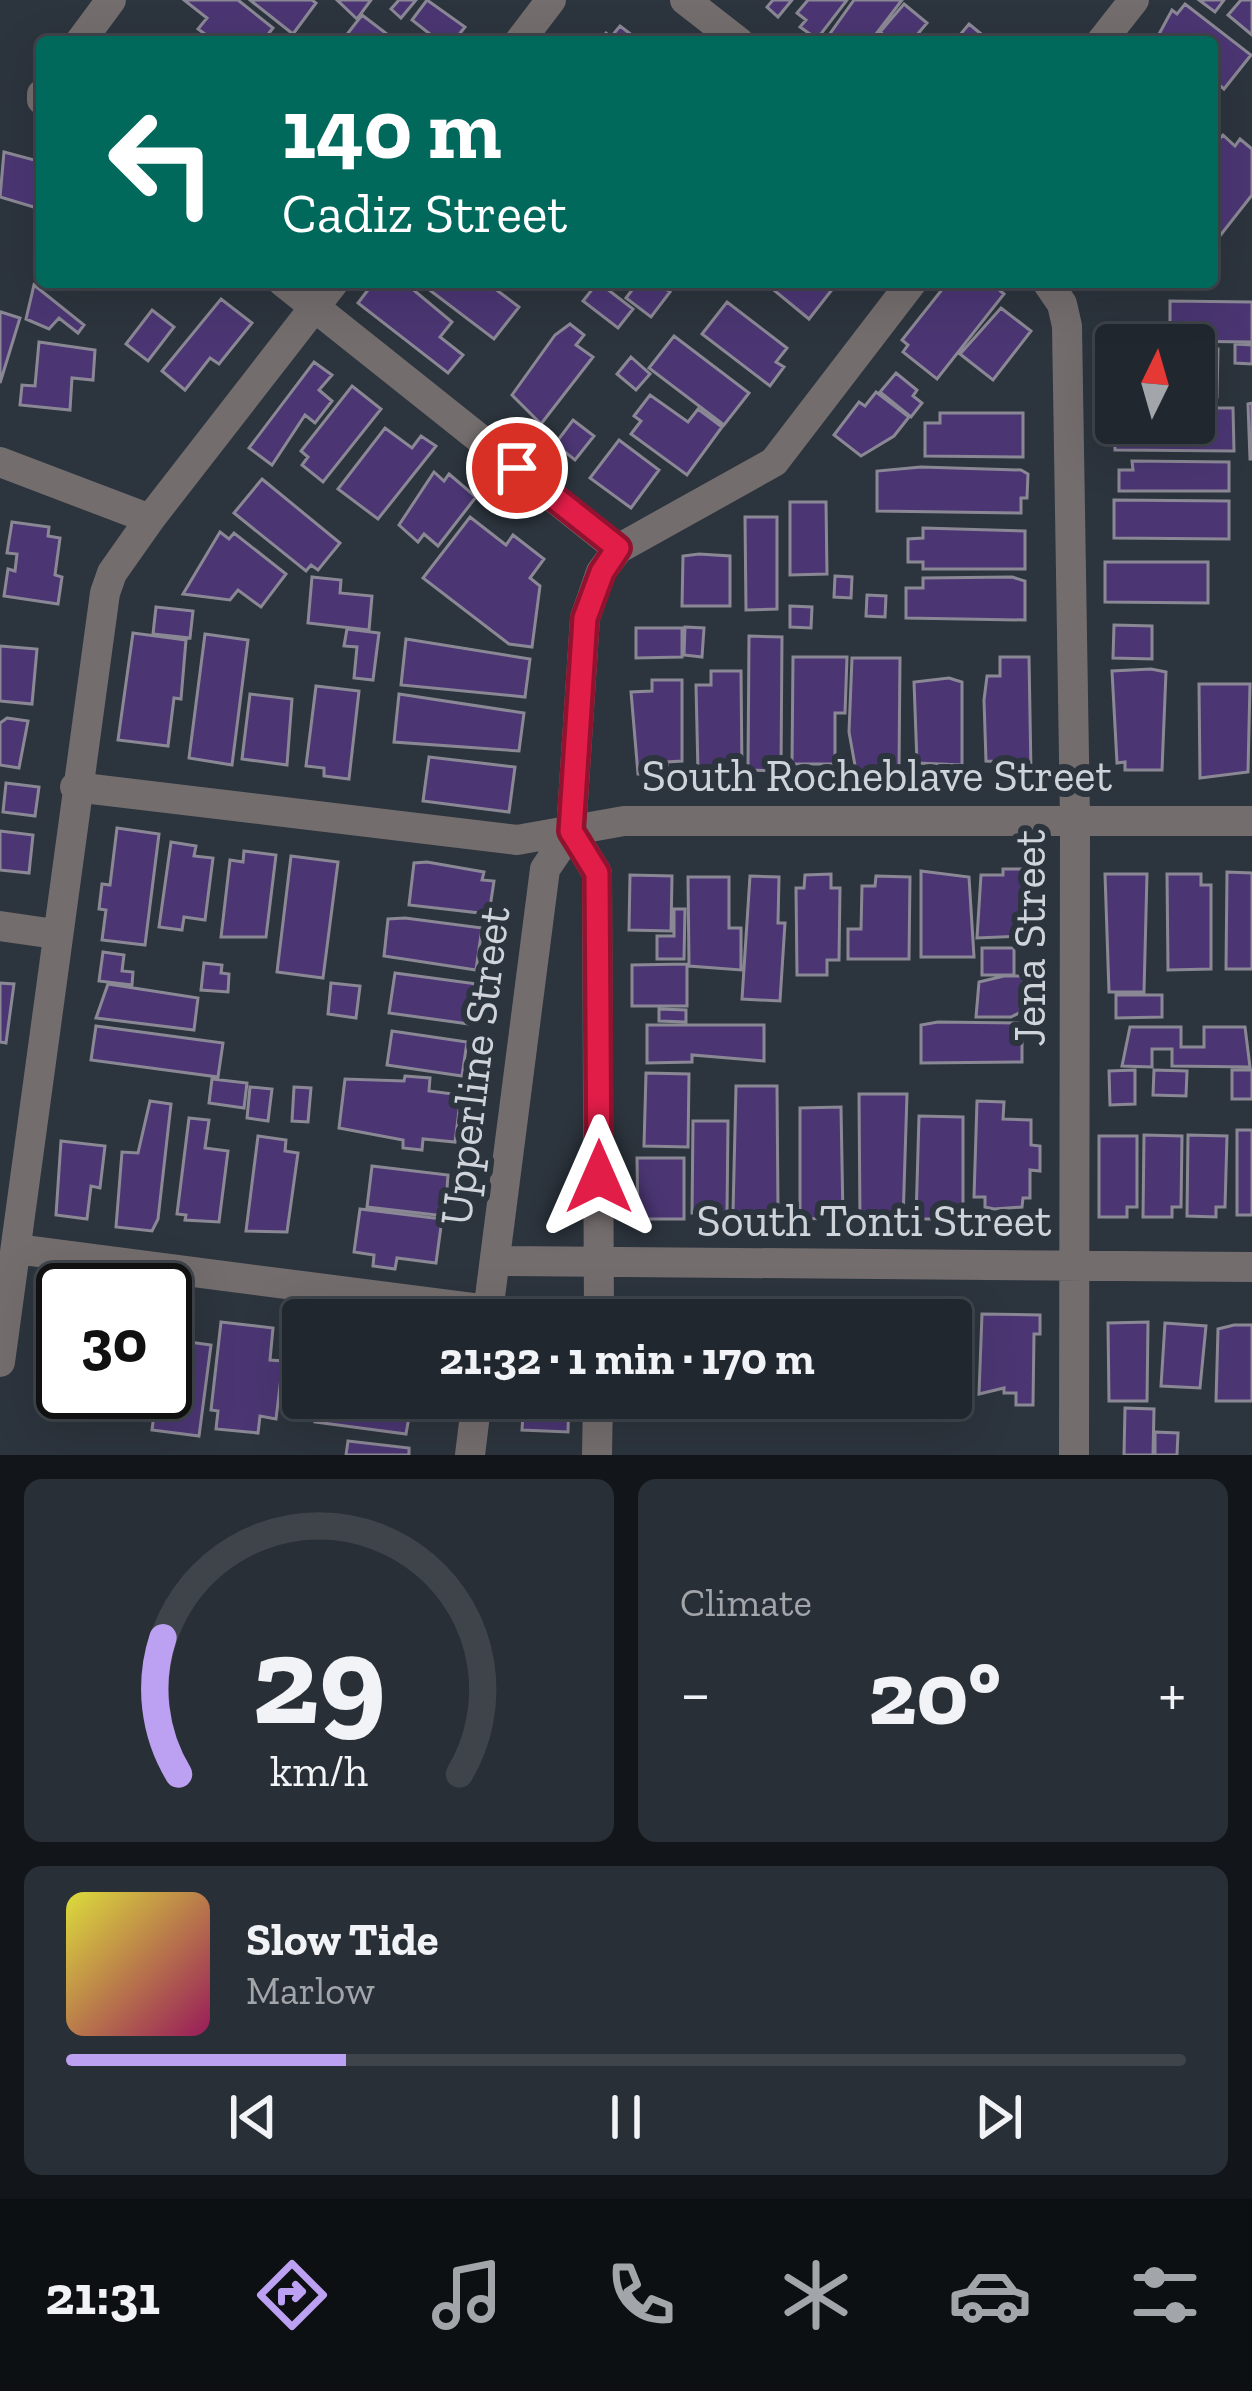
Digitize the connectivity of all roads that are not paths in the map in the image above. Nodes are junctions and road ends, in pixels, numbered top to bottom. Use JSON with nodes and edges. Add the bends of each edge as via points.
{"nodes":[{"id":1,"x":551,"y":0,"type":"edge"},
{"id":2,"x":685,"y":0,"type":"edge"},
{"id":3,"x":1134,"y":0,"type":"edge"},
{"id":4,"x":106,"y":1,"type":"edge"},
{"id":5,"x":84,"y":36,"type":"edge"},
{"id":6,"x":524,"y":36,"type":"edge"},
{"id":7,"x":731,"y":36,"type":"edge"},
{"id":8,"x":1106,"y":36,"type":"edge"},
{"id":9,"x":907,"y":288,"type":"edge"},
{"id":10,"x":1051,"y":288,"type":"edge"},
{"id":11,"x":324,"y":294,"type":"edge"},
{"id":12,"x":0,"y":462,"type":"edge"},
{"id":13,"x":150,"y":519,"type":"junction"},
{"id":14,"x":618,"y":548,"type":"junction"},
{"id":15,"x":75,"y":788,"type":"junction"},
{"id":16,"x":1076,"y":820,"type":"junction"},
{"id":17,"x":1252,"y":820,"type":"edge"},
{"id":18,"x":571,"y":831,"type":"junction"},
{"id":19,"x":0,"y":926,"type":"edge"},
{"id":20,"x":56,"y":934,"type":"junction"},
{"id":21,"x":16,"y":1249,"type":"junction"},
{"id":22,"x":495,"y":1261,"type":"junction"},
{"id":23,"x":600,"y":1264,"type":"junction"},
{"id":24,"x":1252,"y":1267,"type":"edge"},
{"id":25,"x":1075,"y":1268,"type":"junction"},
{"id":26,"x":374,"y":1299,"type":"edge"},
{"id":27,"x":490,"y":1299,"type":"edge"},
{"id":28,"x":599,"y":1299,"type":"edge"},
{"id":29,"x":0,"y":1362,"type":"edge"},
{"id":30,"x":474,"y":1419,"type":"edge"},
{"id":31,"x":598,"y":1419,"type":"edge"},
{"id":32,"x":470,"y":1455,"type":"edge"},
{"id":33,"x":598,"y":1455,"type":"edge"},
{"id":34,"x":1074,"y":1455,"type":"edge"}],
"edges":[{"from":1,"to":6,"type":"street"},
{"from":2,"to":7,"type":"street"},
{"from":3,"to":8,"type":"street"},
{"from":4,"to":5,"type":"street"},
{"from":9,"to":14,"type":"street","via":[[774,462]]},
{"from":10,"to":16,"type":"street","name":"Jena Street","via":[[1067,326]]},
{"from":11,"to":13,"type":"street"},
{"from":11,"to":14,"type":"street"},
{"from":12,"to":13,"type":"street"},
{"from":13,"to":15,"type":"street","via":[[105,593]]},
{"from":14,"to":18,"type":"street","via":[[585,618]]},
{"from":15,"to":18,"type":"street","name":"South Rocheblave Street","via":[[517,840]]},
{"from":15,"to":20,"type":"street"},
{"from":16,"to":17,"type":"street","name":"South Rocheblave Street"},
{"from":16,"to":18,"type":"street","name":"South Rocheblave Street","via":[[624,821]]},
{"from":16,"to":25,"type":"street","name":"Jena Street"},
{"from":18,"to":22,"type":"street","name":"Upperline Street","via":[[545,869]]},
{"from":18,"to":23,"type":"street","via":[[597,873]]},
{"from":19,"to":20,"type":"street"},
{"from":20,"to":21,"type":"street"},
{"from":21,"to":26,"type":"street"},
{"from":21,"to":29,"type":"street"},
{"from":22,"to":23,"type":"street","name":"South Tonti Street"},
{"from":22,"to":27,"type":"street","name":"Upperline Street"},
{"from":23,"to":25,"type":"street","name":"South Tonti Street"},
{"from":23,"to":28,"type":"street"},
{"from":24,"to":25,"type":"street","name":"South Tonti Street"},
{"from":25,"to":34,"type":"street","name":"Jena Street"},
{"from":30,"to":32,"type":"street"},
{"from":31,"to":33,"type":"street"}]}
